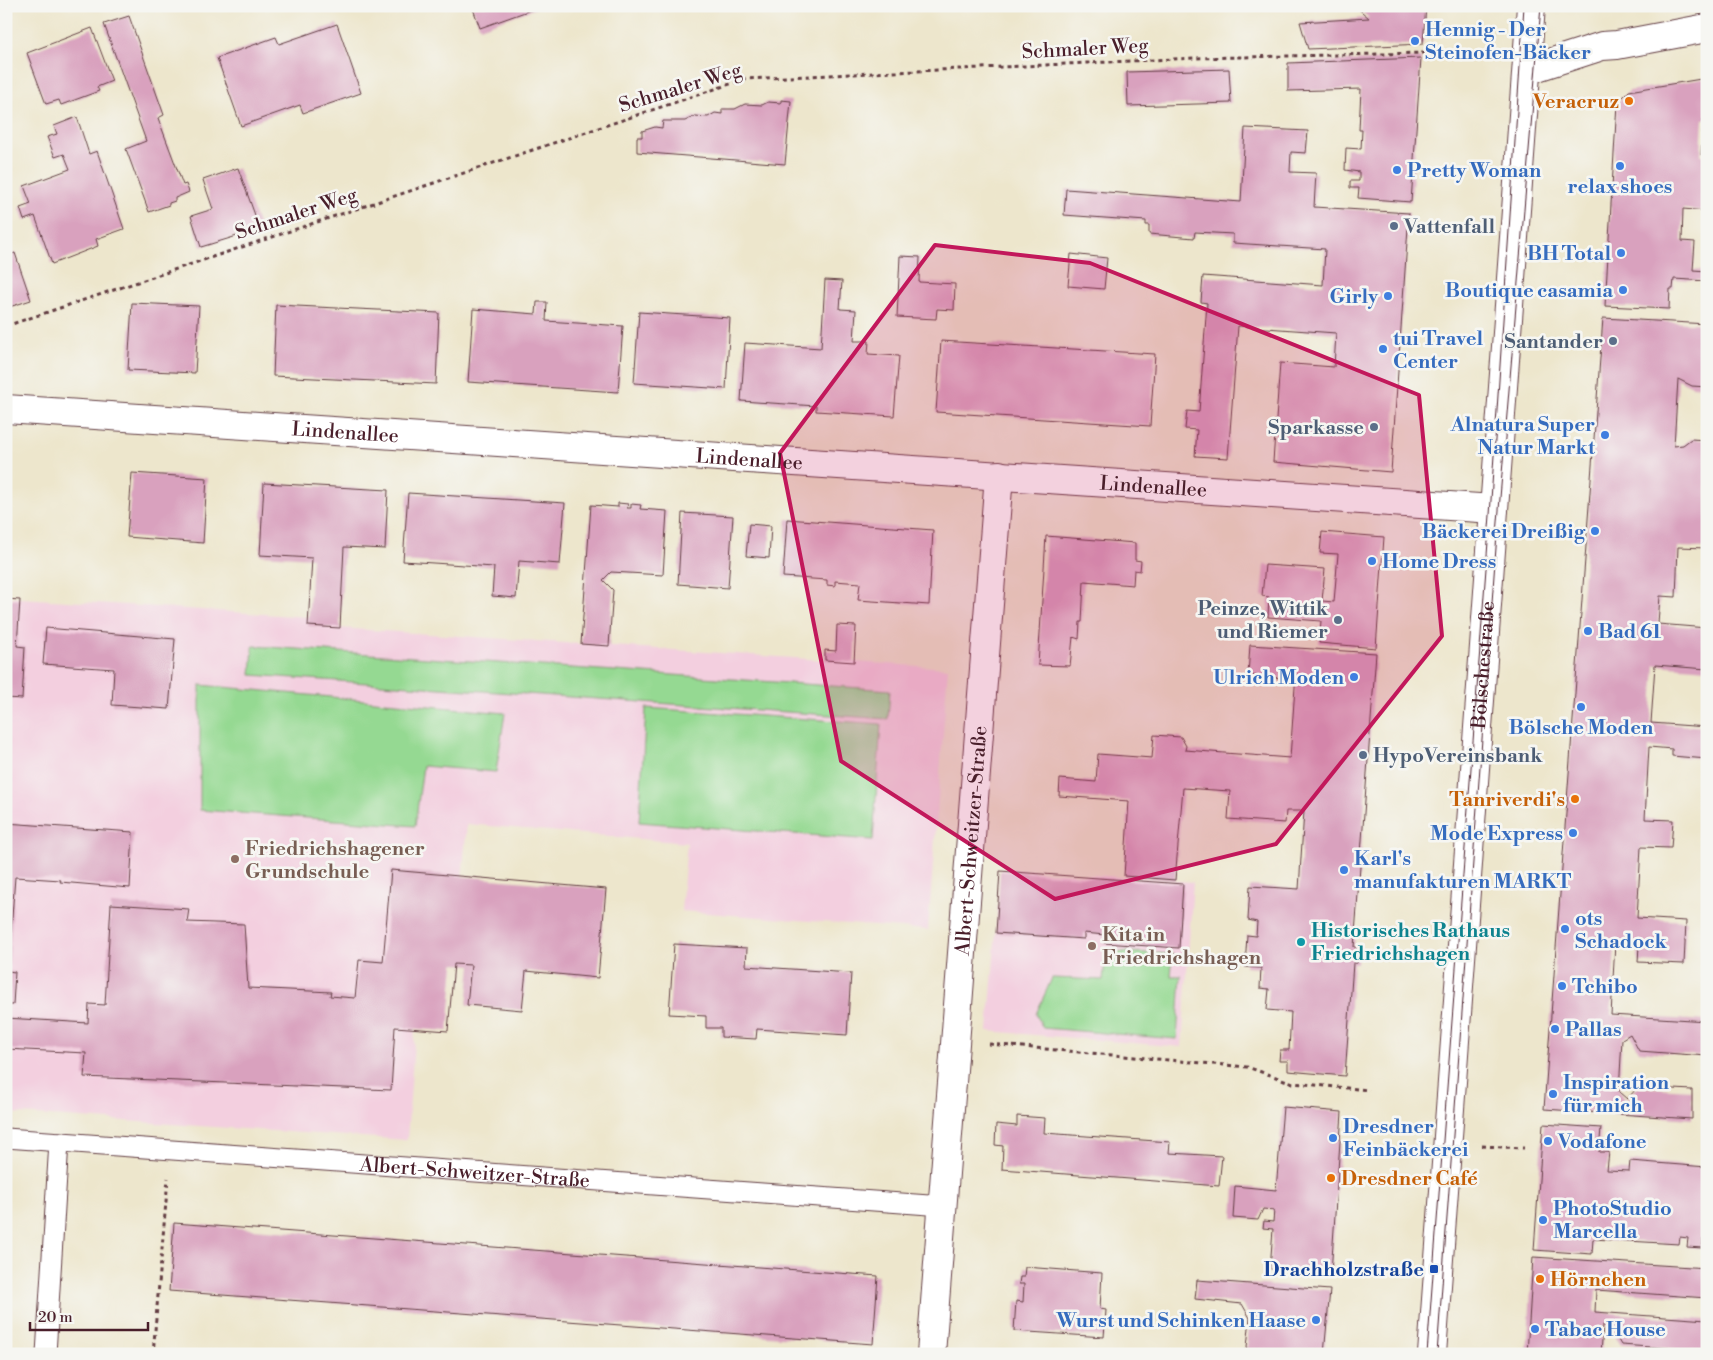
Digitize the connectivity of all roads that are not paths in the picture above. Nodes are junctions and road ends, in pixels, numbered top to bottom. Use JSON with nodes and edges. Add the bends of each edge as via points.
{"nodes":[{"id":1,"x":1531,"y":6,"type":"edge"},
{"id":2,"x":1707,"y":28,"type":"edge"},
{"id":3,"x":1528,"y":70,"type":"junction"},
{"id":4,"x":6,"y":409,"type":"edge"},
{"id":5,"x":999,"y":475,"type":"junction"},
{"id":6,"x":1494,"y":509,"type":"junction"},
{"id":7,"x":6,"y":1138,"type":"edge"},
{"id":8,"x":59,"y":1142,"type":"junction"},
{"id":9,"x":943,"y":1206,"type":"junction"},
{"id":10,"x":46,"y":1354,"type":"edge"},
{"id":11,"x":931,"y":1354,"type":"edge"},
{"id":12,"x":1432,"y":1354,"type":"edge"}],
"edges":[{"from":1,"to":3,"type":"street","name":"Bölschestraße"},
{"from":2,"to":3,"type":"street","via":[[1602,46]]},
{"from":3,"to":6,"type":"street","name":"Bölschestraße"},
{"from":4,"to":5,"type":"street","name":"Lindenallee"},
{"from":5,"to":6,"type":"street","name":"Lindenallee"},
{"from":5,"to":9,"type":"street","name":"Albert-Schweitzer-Straße"},
{"from":6,"to":12,"type":"street","name":"Bölschestraße"},
{"from":7,"to":8,"type":"lane","name":"Albert-Schweitzer-Straße"},
{"from":8,"to":9,"type":"lane","name":"Albert-Schweitzer-Straße"},
{"from":8,"to":10,"type":"lane"},
{"from":9,"to":11,"type":"street","name":"Albert-Schweitzer-Straße"}]}
